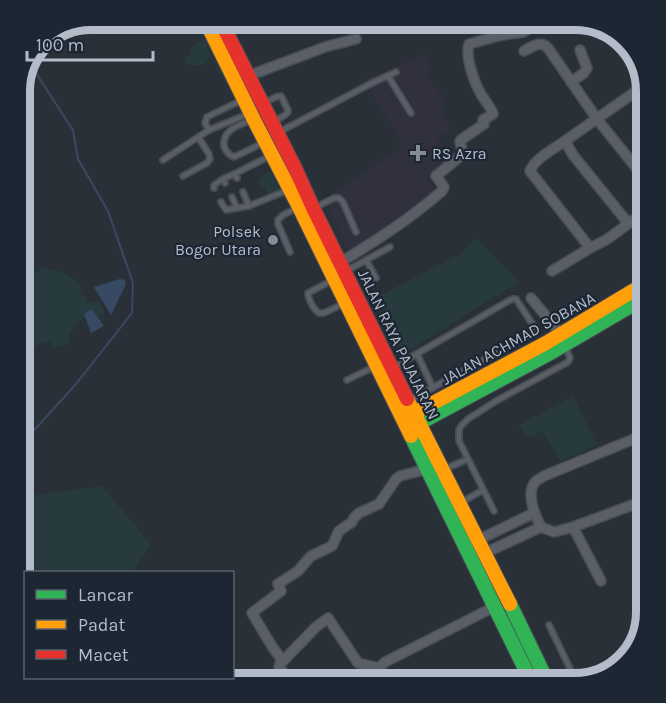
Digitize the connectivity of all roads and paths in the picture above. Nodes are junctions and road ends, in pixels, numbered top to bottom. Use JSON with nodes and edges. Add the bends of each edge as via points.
{"nodes":[{"id":1,"x":210,"y":30,"type":"edge"},
{"id":2,"x":225,"y":30,"type":"edge"},
{"id":3,"x":527,"y":30,"type":"edge"},
{"id":4,"x":356,"y":39,"type":"dead end"},
{"id":5,"x":580,"y":50,"type":"dead end"},
{"id":6,"x":524,"y":51,"type":"dead end"},
{"id":7,"x":396,"y":72,"type":"dead end"},
{"id":8,"x":248,"y":76,"type":"junction"},
{"id":9,"x":388,"y":76,"type":"junction"},
{"id":10,"x":571,"y":82,"type":"junction"},
{"id":11,"x":636,"y":91,"type":"edge"},
{"id":12,"x":244,"y":99,"type":"junction"},
{"id":13,"x":262,"y":104,"type":"junction"},
{"id":14,"x":411,"y":113,"type":"dead end"},
{"id":15,"x":252,"y":116,"type":"junction"},
{"id":16,"x":597,"y":119,"type":"junction"},
{"id":17,"x":209,"y":130,"type":"junction"},
{"id":18,"x":271,"y":133,"type":"junction"},
{"id":19,"x":198,"y":137,"type":"junction"},
{"id":20,"x":566,"y":141,"type":"junction"},
{"id":21,"x":272,"y":155,"type":"junction"},
{"id":22,"x":163,"y":160,"type":"dead end"},
{"id":23,"x":636,"y":168,"type":"edge"},
{"id":24,"x":183,"y":176,"type":"dead end"},
{"id":25,"x":214,"y":188,"type":"dead end"},
{"id":26,"x":290,"y":189,"type":"junction"},
{"id":27,"x":243,"y":192,"type":"dead end"},
{"id":28,"x":232,"y":197,"type":"dead end"},
{"id":29,"x":221,"y":202,"type":"dead end"},
{"id":30,"x":308,"y":205,"type":"junction"},
{"id":31,"x":249,"y":206,"type":"junction"},
{"id":32,"x":237,"y":208,"type":"junction"},
{"id":33,"x":636,"y":218,"type":"edge"},
{"id":34,"x":628,"y":224,"type":"junction"},
{"id":35,"x":356,"y":232,"type":"dead end"},
{"id":36,"x":390,"y":247,"type":"dead end"},
{"id":37,"x":590,"y":248,"type":"junction"},
{"id":38,"x":290,"y":252,"type":"dead end"},
{"id":39,"x":366,"y":260,"type":"junction"},
{"id":40,"x":340,"y":271,"type":"junction"},
{"id":41,"x":552,"y":271,"type":"dead end"},
{"id":42,"x":376,"y":278,"type":"dead end"},
{"id":43,"x":636,"y":290,"type":"edge"},
{"id":44,"x":531,"y":298,"type":"dead end"},
{"id":45,"x":636,"y":302,"type":"edge"},
{"id":46,"x":346,"y":303,"type":"junction"},
{"id":47,"x":562,"y":340,"type":"junction"},
{"id":48,"x":417,"y":354,"type":"junction"},
{"id":49,"x":377,"y":366,"type":"junction"},
{"id":50,"x":392,"y":368,"type":"junction"},
{"id":51,"x":347,"y":380,"type":"dead end"},
{"id":52,"x":433,"y":388,"type":"junction"},
{"id":53,"x":410,"y":417,"type":"junction"},
{"id":54,"x":636,"y":438,"type":"edge"},
{"id":55,"x":468,"y":459,"type":"junction"},
{"id":56,"x":427,"y":469,"type":"junction"},
{"id":57,"x":442,"y":470,"type":"junction"},
{"id":58,"x":483,"y":490,"type":"junction"},
{"id":59,"x":460,"y":503,"type":"junction"},
{"id":60,"x":636,"y":504,"type":"edge"},
{"id":61,"x":494,"y":511,"type":"dead end"},
{"id":62,"x":534,"y":513,"type":"junction"},
{"id":63,"x":541,"y":527,"type":"junction"},
{"id":64,"x":573,"y":527,"type":"junction"},
{"id":65,"x":503,"y":528,"type":"junction"},
{"id":66,"x":478,"y":540,"type":"junction"},
{"id":67,"x":511,"y":541,"type":"junction"},
{"id":68,"x":485,"y":553,"type":"junction"},
{"id":69,"x":601,"y":581,"type":"dead end"},
{"id":70,"x":502,"y":604,"type":"junction"},
{"id":71,"x":549,"y":625,"type":"dead end"},
{"id":72,"x":283,"y":661,"type":"junction"},
{"id":73,"x":379,"y":668,"type":"junction"},
{"id":74,"x":284,"y":673,"type":"edge"},
{"id":75,"x":380,"y":673,"type":"edge"},
{"id":76,"x":528,"y":673,"type":"edge"},
{"id":77,"x":542,"y":673,"type":"edge"},
{"id":78,"x":572,"y":673,"type":"edge"}],
"edges":[{"from":1,"to":12,"type":"main road","name":"JALAN RAYA PAJAJARAN"},
{"from":2,"to":8,"type":"main road","name":"JALAN RAYA PAJAJARAN"},
{"from":3,"to":40,"type":"street","via":[[470,44],[471,72],[493,114],[483,120],[481,128],[461,140],[463,154],[436,176],[442,191]]},
{"from":4,"to":8,"type":"street"},
{"from":5,"to":10,"type":"street","via":[[587,68]]},
{"from":6,"to":10,"type":"street","via":[[537,44],[545,45]]},
{"from":7,"to":9,"type":"lane"},
{"from":8,"to":13,"type":"main road","name":"JALAN RAYA PAJAJARAN"},
{"from":9,"to":14,"type":"lane"},
{"from":9,"to":18,"type":"lane"},
{"from":10,"to":16,"type":"street"},
{"from":11,"to":16,"type":"street"},
{"from":12,"to":15,"type":"main road","name":"JALAN RAYA PAJAJARAN"},
{"from":12,"to":17,"type":"lane","via":[[207,117]]},
{"from":13,"to":18,"type":"main road","name":"JALAN RAYA PAJAJARAN"},
{"from":13,"to":18,"type":"lane","via":[[278,96],[288,112]]},
{"from":15,"to":17,"type":"lane"},
{"from":15,"to":18,"type":"main road","name":"JALAN RAYA PAJAJARAN"},
{"from":15,"to":18,"type":"lane","via":[[227,133],[224,141],[231,156],[237,157]]},
{"from":16,"to":20,"type":"street"},
{"from":16,"to":23,"type":"street"},
{"from":17,"to":19,"type":"lane"},
{"from":18,"to":21,"type":"main road","name":"JALAN RAYA PAJAJARAN"},
{"from":18,"to":30,"type":"main road","name":"JALAN RAYA PAJAJARAN","via":[[295,168]]},
{"from":19,"to":22,"type":"lane"},
{"from":19,"to":24,"type":"lane","via":[[210,159]]},
{"from":20,"to":34,"type":"street"},
{"from":20,"to":37,"type":"street","via":[[532,165],[531,173]]},
{"from":21,"to":25,"type":"lane","via":[[214,184]]},
{"from":21,"to":26,"type":"main road","name":"JALAN RAYA PAJAJARAN"},
{"from":26,"to":30,"type":"main road","name":"JALAN RAYA PAJAJARAN"},
{"from":26,"to":31,"type":"lane"},
{"from":27,"to":31,"type":"lane"},
{"from":28,"to":32,"type":"lane"},
{"from":29,"to":32,"type":"lane","via":[[226,210]]},
{"from":30,"to":35,"type":"lane","via":[[339,198]]},
{"from":30,"to":38,"type":"lane","via":[[283,214],[278,220]]},
{"from":30,"to":40,"type":"main road","name":"JALAN RAYA PAJAJARAN"},
{"from":31,"to":32,"type":"lane"},
{"from":33,"to":34,"type":"street"},
{"from":34,"to":37,"type":"street"},
{"from":36,"to":39,"type":"lane"},
{"from":37,"to":41,"type":"street"},
{"from":39,"to":40,"type":"lane"},
{"from":39,"to":42,"type":"lane"},
{"from":40,"to":46,"type":"main road","name":"JALAN RAYA PAJAJARAN"},
{"from":40,"to":46,"type":"lane","via":[[308,296],[319,313]]},
{"from":40,"to":50,"type":"main road","name":"JALAN RAYA PAJAJARAN"},
{"from":43,"to":47,"type":"main road","name":"JALAN ACHMAD SOBANA"},
{"from":44,"to":47,"type":"street"},
{"from":45,"to":47,"type":"main road","name":"JALAN ACHMAD SOBANA"},
{"from":46,"to":49,"type":"main road","name":"JALAN RAYA PAJAJARAN"},
{"from":47,"to":53,"type":"main road","name":"JALAN ACHMAD SOBANA"},
{"from":47,"to":55,"type":"lane","via":[[569,353],[568,362],[495,399],[461,426],[459,441]]},
{"from":48,"to":50,"type":"lane"},
{"from":48,"to":52,"type":"lane"},
{"from":48,"to":52,"type":"lane","via":[[512,299],[516,299],[535,328],[533,333]]},
{"from":49,"to":51,"type":"lane"},
{"from":49,"to":53,"type":"main road","name":"JALAN RAYA PAJAJARAN"},
{"from":50,"to":53,"type":"main road","name":"JALAN RAYA PAJAJARAN"},
{"from":52,"to":53,"type":"lane"},
{"from":53,"to":56,"type":"main road","name":"JALAN RAYA PAJAJARAN"},
{"from":53,"to":57,"type":"main road","name":"JALAN RAYA PAJAJARAN"},
{"from":54,"to":62,"type":"street","via":[[536,481],[531,494]]},
{"from":55,"to":57,"type":"lane"},
{"from":55,"to":58,"type":"lane"},
{"from":56,"to":70,"type":"main road","name":"JALAN RAYA PAJAJARAN"},
{"from":56,"to":72,"type":"street","via":[[396,479],[379,504],[358,513],[339,531],[332,546],[307,559],[278,584],[281,591],[252,613]]},
{"from":57,"to":59,"type":"main road","name":"JALAN RAYA PAJAJARAN"},
{"from":58,"to":59,"type":"lane"},
{"from":58,"to":61,"type":"lane"},
{"from":59,"to":66,"type":"main road","name":"JALAN RAYA PAJAJARAN"},
{"from":60,"to":64,"type":"street"},
{"from":62,"to":63,"type":"street"},
{"from":62,"to":65,"type":"street"},
{"from":63,"to":64,"type":"street","via":[[554,532]]},
{"from":63,"to":67,"type":"street"},
{"from":64,"to":69,"type":"street"},
{"from":65,"to":66,"type":"street"},
{"from":65,"to":67,"type":"street"},
{"from":66,"to":68,"type":"main road","name":"JALAN RAYA PAJAJARAN"},
{"from":67,"to":68,"type":"street"},
{"from":68,"to":70,"type":"main road","name":"JALAN RAYA PAJAJARAN"},
{"from":70,"to":73,"type":"street"},
{"from":70,"to":76,"type":"main road","name":"JALAN RAYA PAJAJARAN"},
{"from":70,"to":77,"type":"main road","name":"JALAN RAYA PAJAJARAN"},
{"from":71,"to":78,"type":"lane"},
{"from":72,"to":73,"type":"street","via":[[328,618],[358,663]]},
{"from":72,"to":74,"type":"street","via":[[279,666]]},
{"from":73,"to":75,"type":"street"}]}
